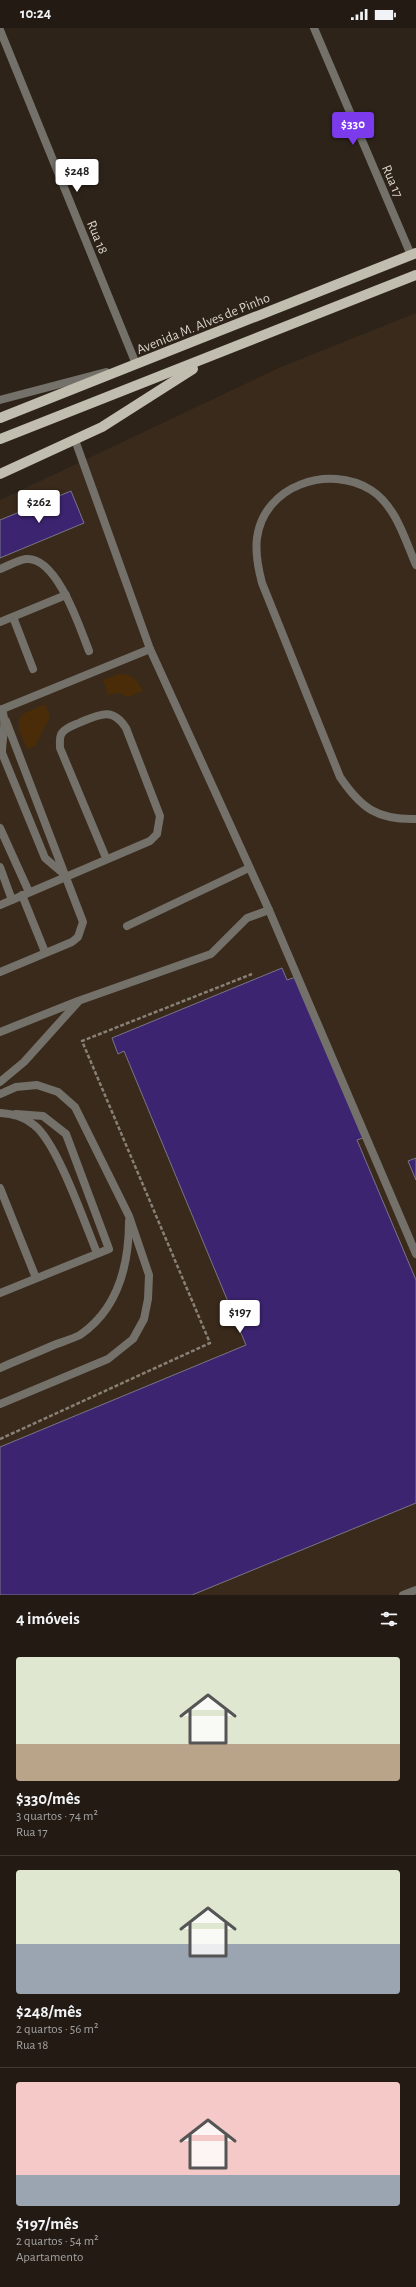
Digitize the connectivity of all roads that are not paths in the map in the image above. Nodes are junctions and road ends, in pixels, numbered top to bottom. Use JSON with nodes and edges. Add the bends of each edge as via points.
{"nodes":[{"id":1,"x":314,"y":28,"type":"edge"},
{"id":2,"x":0,"y":30,"type":"edge"},
{"id":3,"x":414,"y":254,"type":"edge"},
{"id":4,"x":416,"y":275,"type":"edge"},
{"id":5,"x":212,"y":357,"type":"junction"},
{"id":6,"x":136,"y":364,"type":"junction"},
{"id":7,"x":0,"y":400,"type":"edge"},
{"id":8,"x":0,"y":418,"type":"edge"},
{"id":9,"x":0,"y":439,"type":"edge"},
{"id":10,"x":75,"y":440,"type":"junction"},
{"id":11,"x":0,"y":474,"type":"edge"},
{"id":12,"x":416,"y":565,"type":"edge"},
{"id":13,"x":0,"y":569,"type":"edge"},
{"id":14,"x":66,"y":595,"type":"junction"},
{"id":15,"x":12,"y":617,"type":"junction"},
{"id":16,"x":0,"y":622,"type":"edge"},
{"id":17,"x":150,"y":648,"type":"junction"},
{"id":18,"x":89,"y":650,"type":"dead end"},
{"id":19,"x":33,"y":669,"type":"dead end"},
{"id":20,"x":1,"y":709,"type":"edge"},
{"id":21,"x":6,"y":721,"type":"junction"},
{"id":22,"x":416,"y":818,"type":"edge"},
{"id":23,"x":0,"y":828,"type":"edge"},
{"id":24,"x":106,"y":858,"type":"junction"},
{"id":25,"x":0,"y":867,"type":"edge"},
{"id":26,"x":249,"y":868,"type":"junction"},
{"id":27,"x":66,"y":876,"type":"junction"},
{"id":28,"x":26,"y":894,"type":"junction"},
{"id":29,"x":12,"y":900,"type":"junction"},
{"id":30,"x":0,"y":905,"type":"edge"},
{"id":31,"x":268,"y":910,"type":"junction"},
{"id":32,"x":127,"y":926,"type":"dead end"},
{"id":33,"x":45,"y":952,"type":"junction"},
{"id":34,"x":0,"y":972,"type":"edge"},
{"id":35,"x":78,"y":1001,"type":"junction"},
{"id":36,"x":0,"y":1032,"type":"edge"},
{"id":37,"x":0,"y":1082,"type":"edge"},
{"id":38,"x":0,"y":1094,"type":"edge"},
{"id":39,"x":0,"y":1113,"type":"edge"},
{"id":40,"x":16,"y":1114,"type":"junction"},
{"id":41,"x":0,"y":1188,"type":"edge"},
{"id":42,"x":129,"y":1216,"type":"junction"},
{"id":43,"x":97,"y":1253,"type":"junction"},
{"id":44,"x":416,"y":1254,"type":"edge"},
{"id":45,"x":36,"y":1278,"type":"junction"},
{"id":46,"x":0,"y":1293,"type":"edge"},
{"id":47,"x":0,"y":1368,"type":"edge"},
{"id":48,"x":0,"y":1404,"type":"edge"},
{"id":49,"x":416,"y":1590,"type":"edge"},
{"id":50,"x":403,"y":1595,"type":"edge"}],
"edges":[{"from":1,"to":3,"type":"street","name":"Rua 17"},
{"from":2,"to":6,"type":"street","name":"Rua 18"},
{"from":3,"to":6,"type":"main road","name":"Avenida M. Alves de Pinho"},
{"from":4,"to":5,"type":"main road"},
{"from":5,"to":9,"type":"main road"},
{"from":5,"to":10,"type":"main road","via":[[102,426]]},
{"from":6,"to":7,"type":"street"},
{"from":6,"to":8,"type":"main road","name":"Avenida M. Alves de Pinho"},
{"from":10,"to":11,"type":"main road"},
{"from":10,"to":17,"type":"street"},
{"from":12,"to":22,"type":"street","via":[[390,508],[372,491],[350,480],[324,478],[300,484],[280,496],[265,514],[257,537],[256,560],[262,583],[340,777],[354,798],[374,812],[398,819]]},
{"from":13,"to":14,"type":"street","via":[[25,559],[34,560],[45,566]]},
{"from":14,"to":15,"type":"street"},
{"from":14,"to":18,"type":"street"},
{"from":15,"to":16,"type":"street"},
{"from":15,"to":19,"type":"street"},
{"from":17,"to":20,"type":"street"},
{"from":17,"to":26,"type":"street"},
{"from":20,"to":21,"type":"street"},
{"from":21,"to":27,"type":"street"},
{"from":21,"to":27,"type":"street","via":[[2,753],[45,858]]},
{"from":23,"to":28,"type":"street"},
{"from":24,"to":24,"type":"street","via":[[150,841],[157,834],[160,825],[160,816],[126,728],[121,720],[112,714],[100,714],[70,727],[62,732],[59,739],[60,748]]},
{"from":24,"to":27,"type":"street"},
{"from":25,"to":29,"type":"street"},
{"from":26,"to":31,"type":"street"},
{"from":26,"to":32,"type":"street"},
{"from":27,"to":28,"type":"street"},
{"from":27,"to":33,"type":"street","via":[[82,914],[82,930],[72,942]]},
{"from":28,"to":29,"type":"street"},
{"from":28,"to":33,"type":"street"},
{"from":29,"to":30,"type":"street"},
{"from":31,"to":35,"type":"street","via":[[247,918],[212,954]]},
{"from":31,"to":44,"type":"street"},
{"from":33,"to":34,"type":"street"},
{"from":35,"to":36,"type":"street"},
{"from":35,"to":37,"type":"street","via":[[24,1062]]},
{"from":38,"to":42,"type":"street","via":[[16,1087],[37,1085],[58,1092],[76,1107]]},
{"from":39,"to":40,"type":"street"},
{"from":40,"to":43,"type":"street","via":[[35,1125],[50,1144]]},
{"from":40,"to":43,"type":"street","via":[[43,1116],[66,1134],[109,1249]]},
{"from":41,"to":45,"type":"street"},
{"from":42,"to":47,"type":"street","via":[[129,1246],[122,1278],[112,1300],[96,1320],[79,1335]]},
{"from":42,"to":48,"type":"street","via":[[149,1275],[144,1319],[132,1339],[108,1359]]},
{"from":43,"to":45,"type":"street"},
{"from":45,"to":46,"type":"street"},
{"from":49,"to":50,"type":"street"}]}
